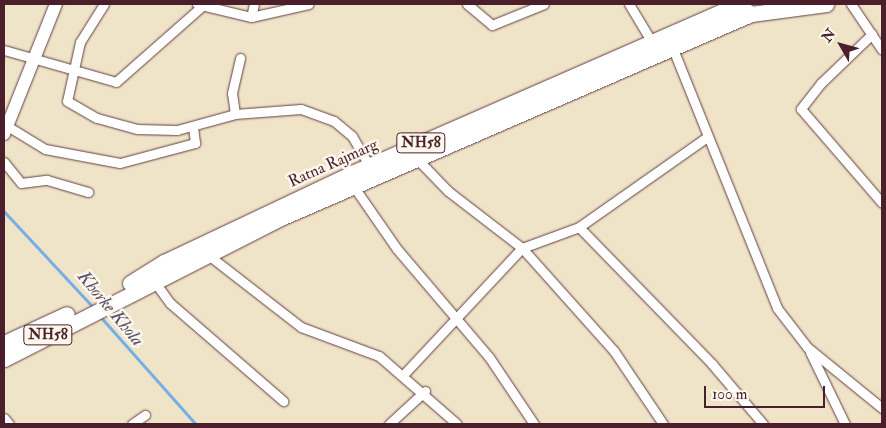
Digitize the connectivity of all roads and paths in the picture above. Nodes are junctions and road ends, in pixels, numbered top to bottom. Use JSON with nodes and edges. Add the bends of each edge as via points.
{"nodes":[{"id":1,"x":56,"y":4,"type":"edge"},
{"id":2,"x":104,"y":4,"type":"edge"},
{"id":3,"x":254,"y":4,"type":"edge"},
{"id":4,"x":310,"y":4,"type":"edge"},
{"id":5,"x":466,"y":4,"type":"edge"},
{"id":6,"x":544,"y":4,"type":"edge"},
{"id":7,"x":629,"y":4,"type":"edge"},
{"id":8,"x":826,"y":4,"type":"edge"},
{"id":9,"x":851,"y":4,"type":"edge"},
{"id":10,"x":199,"y":6,"type":"edge"},
{"id":11,"x":751,"y":7,"type":"edge"},
{"id":12,"x":250,"y":17,"type":"junction"},
{"id":13,"x":666,"y":32,"type":"junction"},
{"id":14,"x":872,"y":34,"type":"junction"},
{"id":15,"x":650,"y":39,"type":"junction"},
{"id":16,"x":672,"y":47,"type":"junction"},
{"id":17,"x":4,"y":50,"type":"edge"},
{"id":18,"x":882,"y":50,"type":"edge"},
{"id":19,"x":38,"y":58,"type":"junction"},
{"id":20,"x":240,"y":58,"type":"dead end"},
{"id":21,"x":72,"y":69,"type":"junction"},
{"id":22,"x":235,"y":114,"type":"junction"},
{"id":23,"x":193,"y":126,"type":"junction"},
{"id":24,"x":5,"y":128,"type":"edge"},
{"id":25,"x":707,"y":137,"type":"junction"},
{"id":26,"x":419,"y":161,"type":"junction"},
{"id":27,"x":4,"y":162,"type":"edge"},
{"id":28,"x":369,"y":165,"type":"junction"},
{"id":29,"x":354,"y":187,"type":"junction"},
{"id":30,"x":88,"y":192,"type":"dead end"},
{"id":31,"x":882,"y":203,"type":"edge"},
{"id":32,"x":580,"y":227,"type":"junction"},
{"id":33,"x":522,"y":248,"type":"junction"},
{"id":34,"x":208,"y":254,"type":"junction"},
{"id":35,"x":154,"y":281,"type":"junction"},
{"id":36,"x":113,"y":298,"type":"junction"},
{"id":37,"x":88,"y":309,"type":"junction"},
{"id":38,"x":452,"y":318,"type":"junction"},
{"id":39,"x":4,"y":343,"type":"edge"},
{"id":40,"x":807,"y":347,"type":"junction"},
{"id":41,"x":4,"y":359,"type":"edge"},
{"id":42,"x":404,"y":374,"type":"junction"},
{"id":43,"x":425,"y":391,"type":"junction"},
{"id":44,"x":283,"y":401,"type":"dead end"},
{"id":45,"x":882,"y":408,"type":"edge"},
{"id":46,"x":145,"y":415,"type":"dead end"},
{"id":47,"x":4,"y":418,"type":"edge"},
{"id":48,"x":9,"y":424,"type":"edge"},
{"id":49,"x":132,"y":424,"type":"edge"},
{"id":50,"x":389,"y":424,"type":"edge"},
{"id":51,"x":457,"y":424,"type":"edge"},
{"id":52,"x":534,"y":424,"type":"edge"},
{"id":53,"x":663,"y":424,"type":"edge"},
{"id":54,"x":763,"y":424,"type":"edge"},
{"id":55,"x":845,"y":424,"type":"edge"}],
"edges":[{"from":1,"to":19,"type":"main road"},
{"from":2,"to":21,"type":"street","via":[[80,42]]},
{"from":3,"to":12,"type":"street"},
{"from":4,"to":12,"type":"street"},
{"from":5,"to":6,"type":"street","via":[[492,25]]},
{"from":7,"to":15,"type":"street"},
{"from":8,"to":11,"type":"main road","name":"Ratna Rajmarg","number":"NH58"},
{"from":9,"to":14,"type":"street"},
{"from":10,"to":12,"type":"street"},
{"from":10,"to":21,"type":"street","via":[[116,82]]},
{"from":11,"to":13,"type":"main road","name":"Ratna Rajmarg","number":"NH58"},
{"from":11,"to":16,"type":"main road","name":"Ratna Rajmarg","number":"NH58"},
{"from":13,"to":15,"type":"main road","name":"Ratna Rajmarg","number":"NH58"},
{"from":13,"to":16,"type":"street"},
{"from":14,"to":18,"type":"street"},
{"from":14,"to":31,"type":"street","via":[[821,83],[801,109]]},
{"from":15,"to":28,"type":"main road","name":"Ratna Rajmarg","number":"NH58"},
{"from":16,"to":25,"type":"street"},
{"from":16,"to":26,"type":"main road","name":"Ratna Rajmarg","number":"NH58"},
{"from":17,"to":19,"type":"street"},
{"from":19,"to":21,"type":"street"},
{"from":19,"to":24,"type":"main road"},
{"from":20,"to":22,"type":"street","via":[[232,93]]},
{"from":21,"to":23,"type":"street","via":[[67,101],[98,118],[137,129]]},
{"from":22,"to":23,"type":"street"},
{"from":22,"to":28,"type":"street","via":[[302,109],[334,121],[352,136]]},
{"from":23,"to":24,"type":"street","via":[[195,143],[120,163],[45,149]]},
{"from":25,"to":32,"type":"street"},
{"from":25,"to":40,"type":"street","via":[[777,308]]},
{"from":26,"to":29,"type":"main road","name":"Ratna Rajmarg","number":"NH58"},
{"from":26,"to":33,"type":"street","via":[[448,191]]},
{"from":27,"to":30,"type":"street","via":[[21,183],[47,180]]},
{"from":28,"to":36,"type":"main road","name":"Ratna Rajmarg","number":"NH58","via":[[164,262]]},
{"from":29,"to":34,"type":"main road","name":"Ratna Rajmarg","number":"NH58"},
{"from":29,"to":38,"type":"street"},
{"from":32,"to":33,"type":"street"},
{"from":32,"to":54,"type":"street","via":[[712,364]]},
{"from":33,"to":38,"type":"street"},
{"from":33,"to":53,"type":"street","via":[[614,351]]},
{"from":34,"to":35,"type":"main road","name":"Ratna Rajmarg","number":"NH58"},
{"from":34,"to":42,"type":"street","via":[[301,327],[379,356]]},
{"from":35,"to":36,"type":"main road","name":"Ratna Rajmarg","number":"NH58"},
{"from":35,"to":44,"type":"street","via":[[170,303]]},
{"from":36,"to":37,"type":"main road","name":"Ratna Rajmarg","number":"NH58"},
{"from":37,"to":39,"type":"main road","name":"Ratna Rajmarg","number":"NH58"},
{"from":37,"to":41,"type":"main road","number":"NH58"},
{"from":38,"to":42,"type":"street","via":[[422,358]]},
{"from":38,"to":52,"type":"street","via":[[489,357]]},
{"from":40,"to":45,"type":"street"},
{"from":40,"to":55,"type":"street"},
{"from":42,"to":43,"type":"street"},
{"from":43,"to":50,"type":"street"},
{"from":43,"to":51,"type":"street"},
{"from":46,"to":49,"type":"street"},
{"from":47,"to":48,"type":"street"}]}
